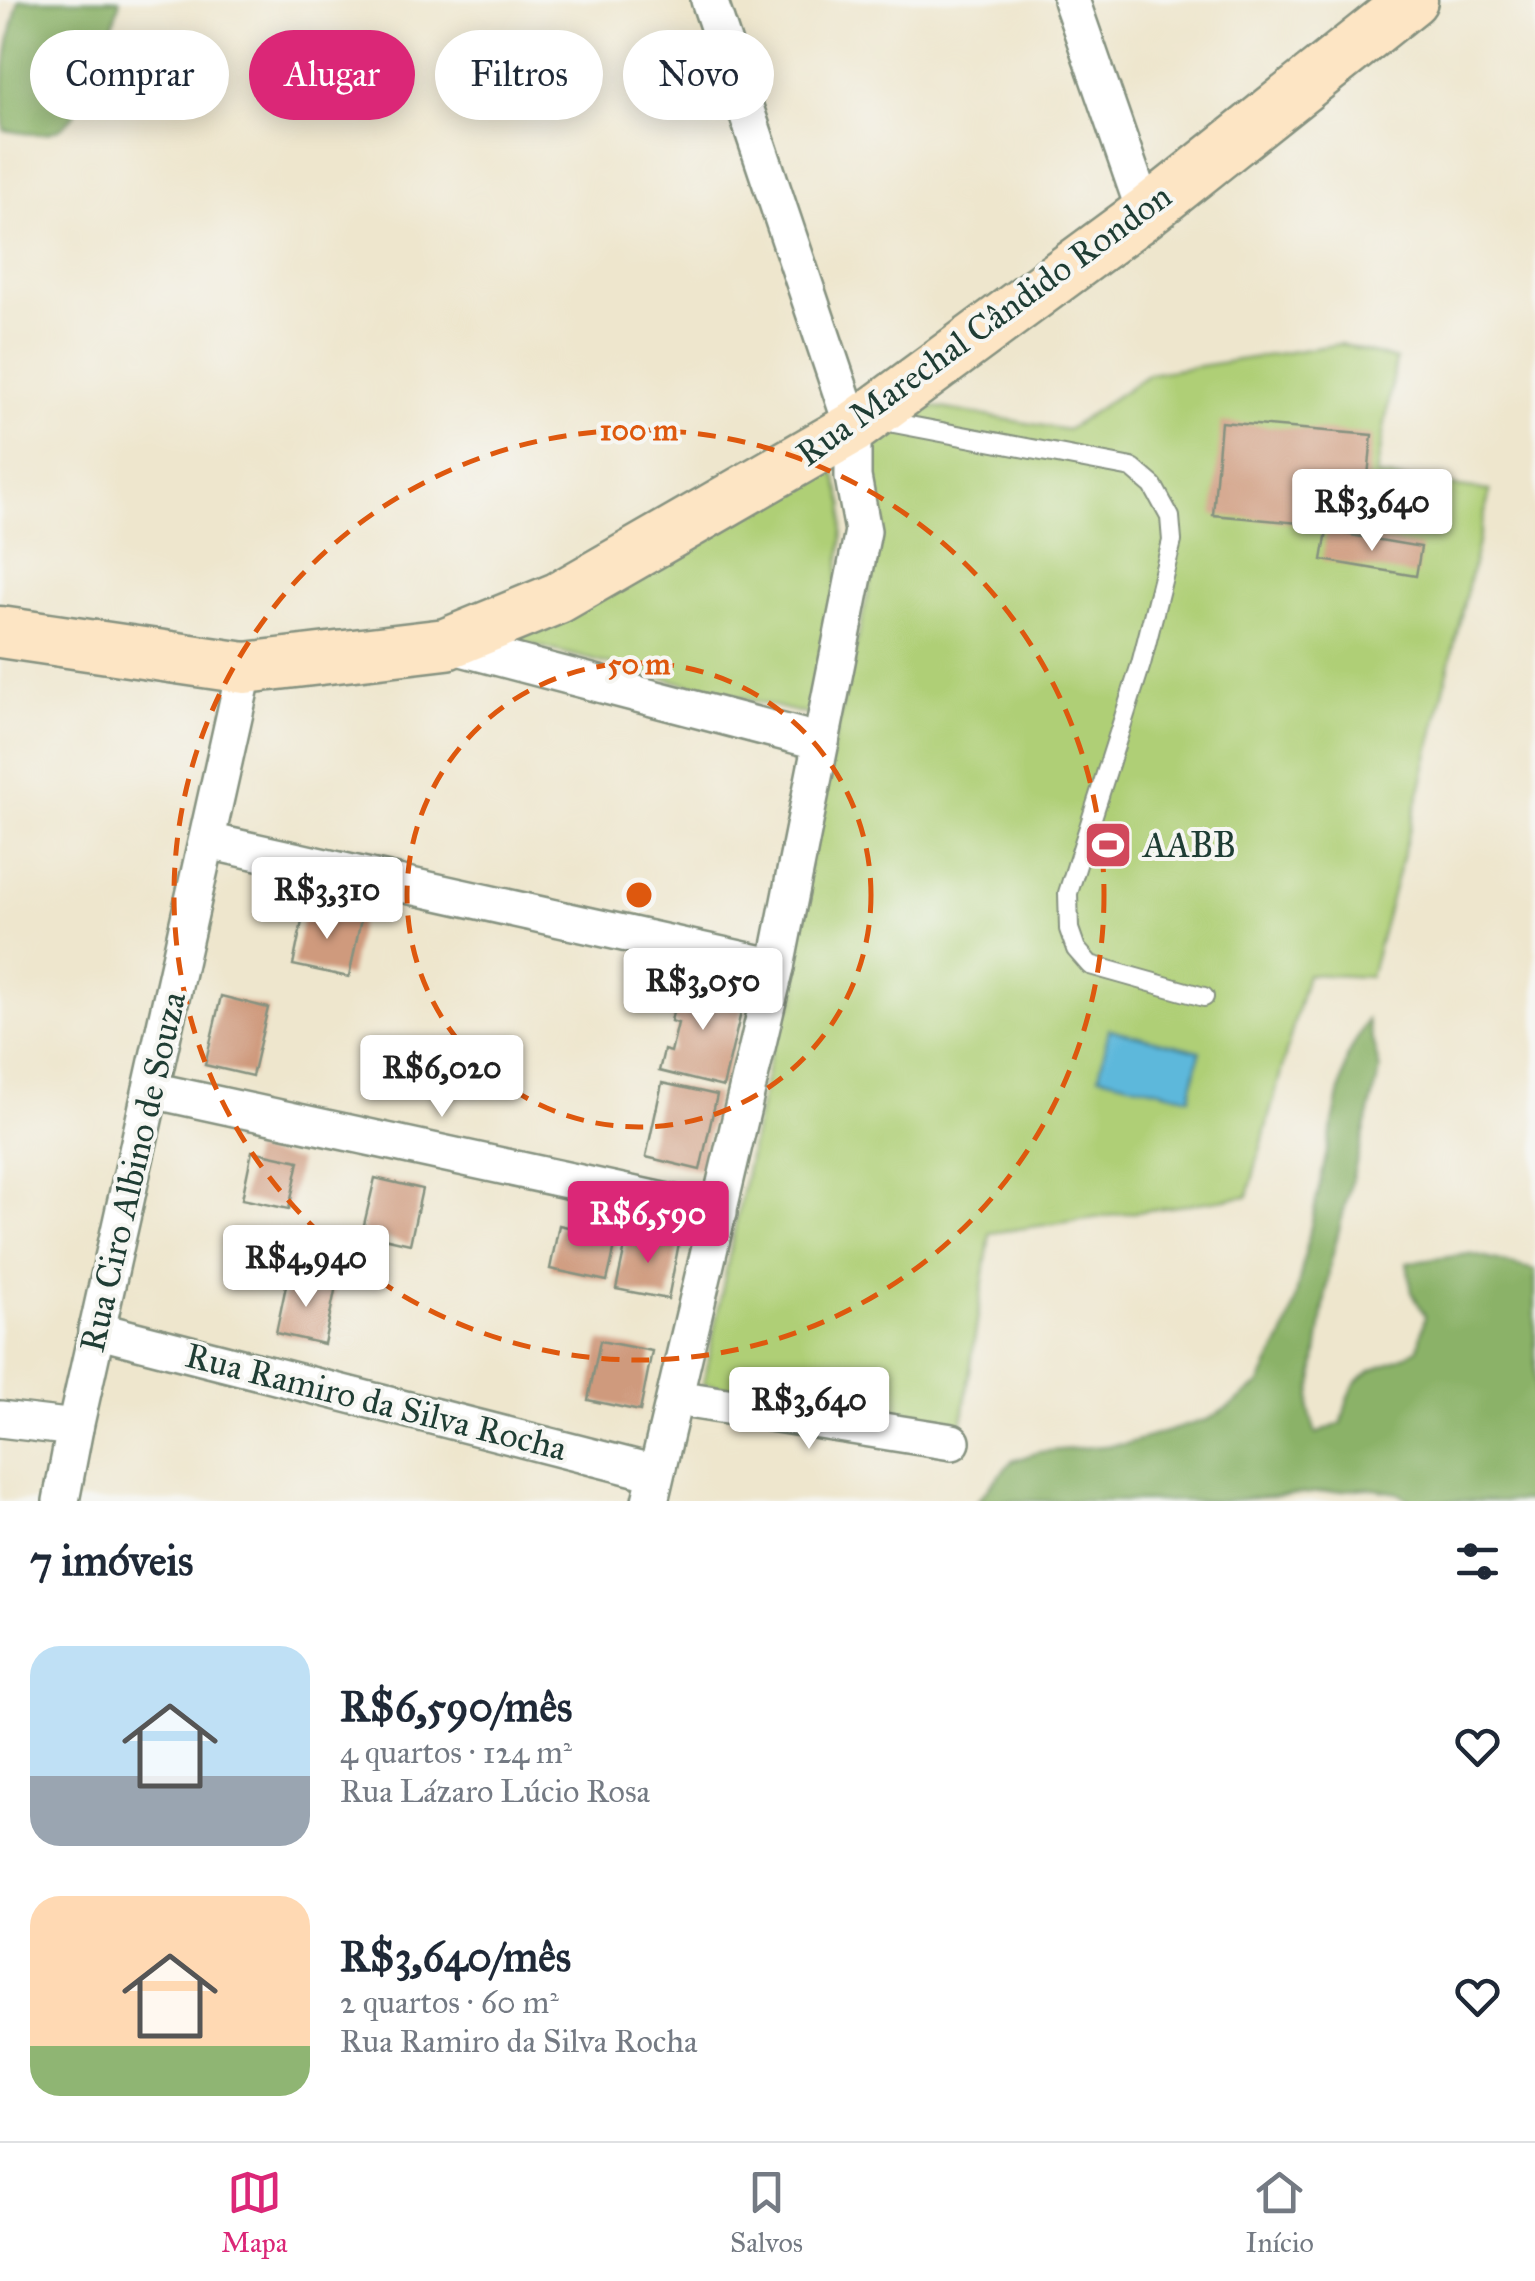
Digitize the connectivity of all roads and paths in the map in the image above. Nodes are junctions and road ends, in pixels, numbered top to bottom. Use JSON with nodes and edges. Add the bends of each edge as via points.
{"nodes":[{"id":1,"x":709,"y":0,"type":"edge"},
{"id":2,"x":1072,"y":0,"type":"edge"},
{"id":3,"x":1412,"y":0,"type":"edge"},
{"id":4,"x":1145,"y":213,"type":"junction"},
{"id":5,"x":860,"y":423,"type":"junction"},
{"id":6,"x":0,"y":632,"type":"edge"},
{"id":7,"x":446,"y":644,"type":"junction"},
{"id":8,"x":245,"y":668,"type":"junction"},
{"id":9,"x":821,"y":742,"type":"junction"},
{"id":10,"x":208,"y":841,"type":"junction"},
{"id":11,"x":776,"y":967,"type":"junction"},
{"id":12,"x":1204,"y":997,"type":"dead end"},
{"id":13,"x":151,"y":1090,"type":"junction"},
{"id":14,"x":719,"y":1212,"type":"junction"},
{"id":15,"x":96,"y":1330,"type":"junction"},
{"id":16,"x":676,"y":1398,"type":"junction"},
{"id":17,"x":0,"y":1420,"type":"edge"},
{"id":18,"x":74,"y":1428,"type":"junction"},
{"id":19,"x":952,"y":1442,"type":"dead end"},
{"id":20,"x":652,"y":1487,"type":"edge"},
{"id":21,"x":61,"y":1501,"type":"edge"}],
"edges":[{"from":1,"to":5,"type":"street"},
{"from":2,"to":4,"type":"street"},
{"from":3,"to":4,"type":"street","name":"Rua Marechal Cândido Rondon"},
{"from":4,"to":5,"type":"street","name":"Rua Marechal Cândido Rondon"},
{"from":5,"to":7,"type":"street","name":"Rua Marechal Cândido Rondon","via":[[558,598]]},
{"from":5,"to":9,"type":"street","via":[[853,477],[863,531]]},
{"from":5,"to":12,"type":"lane","via":[[961,434],[1132,468],[1153,486],[1170,516],[1172,541],[1142,664],[1068,893],[1069,929],[1090,965]]},
{"from":6,"to":8,"type":"street","name":"Rua Marechal Cândido Rondon"},
{"from":7,"to":8,"type":"street","name":"Rua Marechal Cândido Rondon"},
{"from":7,"to":9,"type":"street"},
{"from":8,"to":10,"type":"street","name":"Rua Ciro Albino de Souza"},
{"from":9,"to":11,"type":"street"},
{"from":10,"to":11,"type":"street"},
{"from":10,"to":13,"type":"street","name":"Rua Ciro Albino de Souza"},
{"from":11,"to":14,"type":"street"},
{"from":13,"to":14,"type":"street"},
{"from":13,"to":15,"type":"street","name":"Rua Ciro Albino de Souza"},
{"from":14,"to":16,"type":"street"},
{"from":15,"to":18,"type":"street","name":"Rua Ciro Albino de Souza"},
{"from":15,"to":20,"type":"street","name":"Rua Ramiro da Silva Rocha"},
{"from":16,"to":19,"type":"street"},
{"from":16,"to":20,"type":"street"},
{"from":17,"to":18,"type":"street"},
{"from":18,"to":21,"type":"street","name":"Rua Ciro Albino de Souza"}]}
